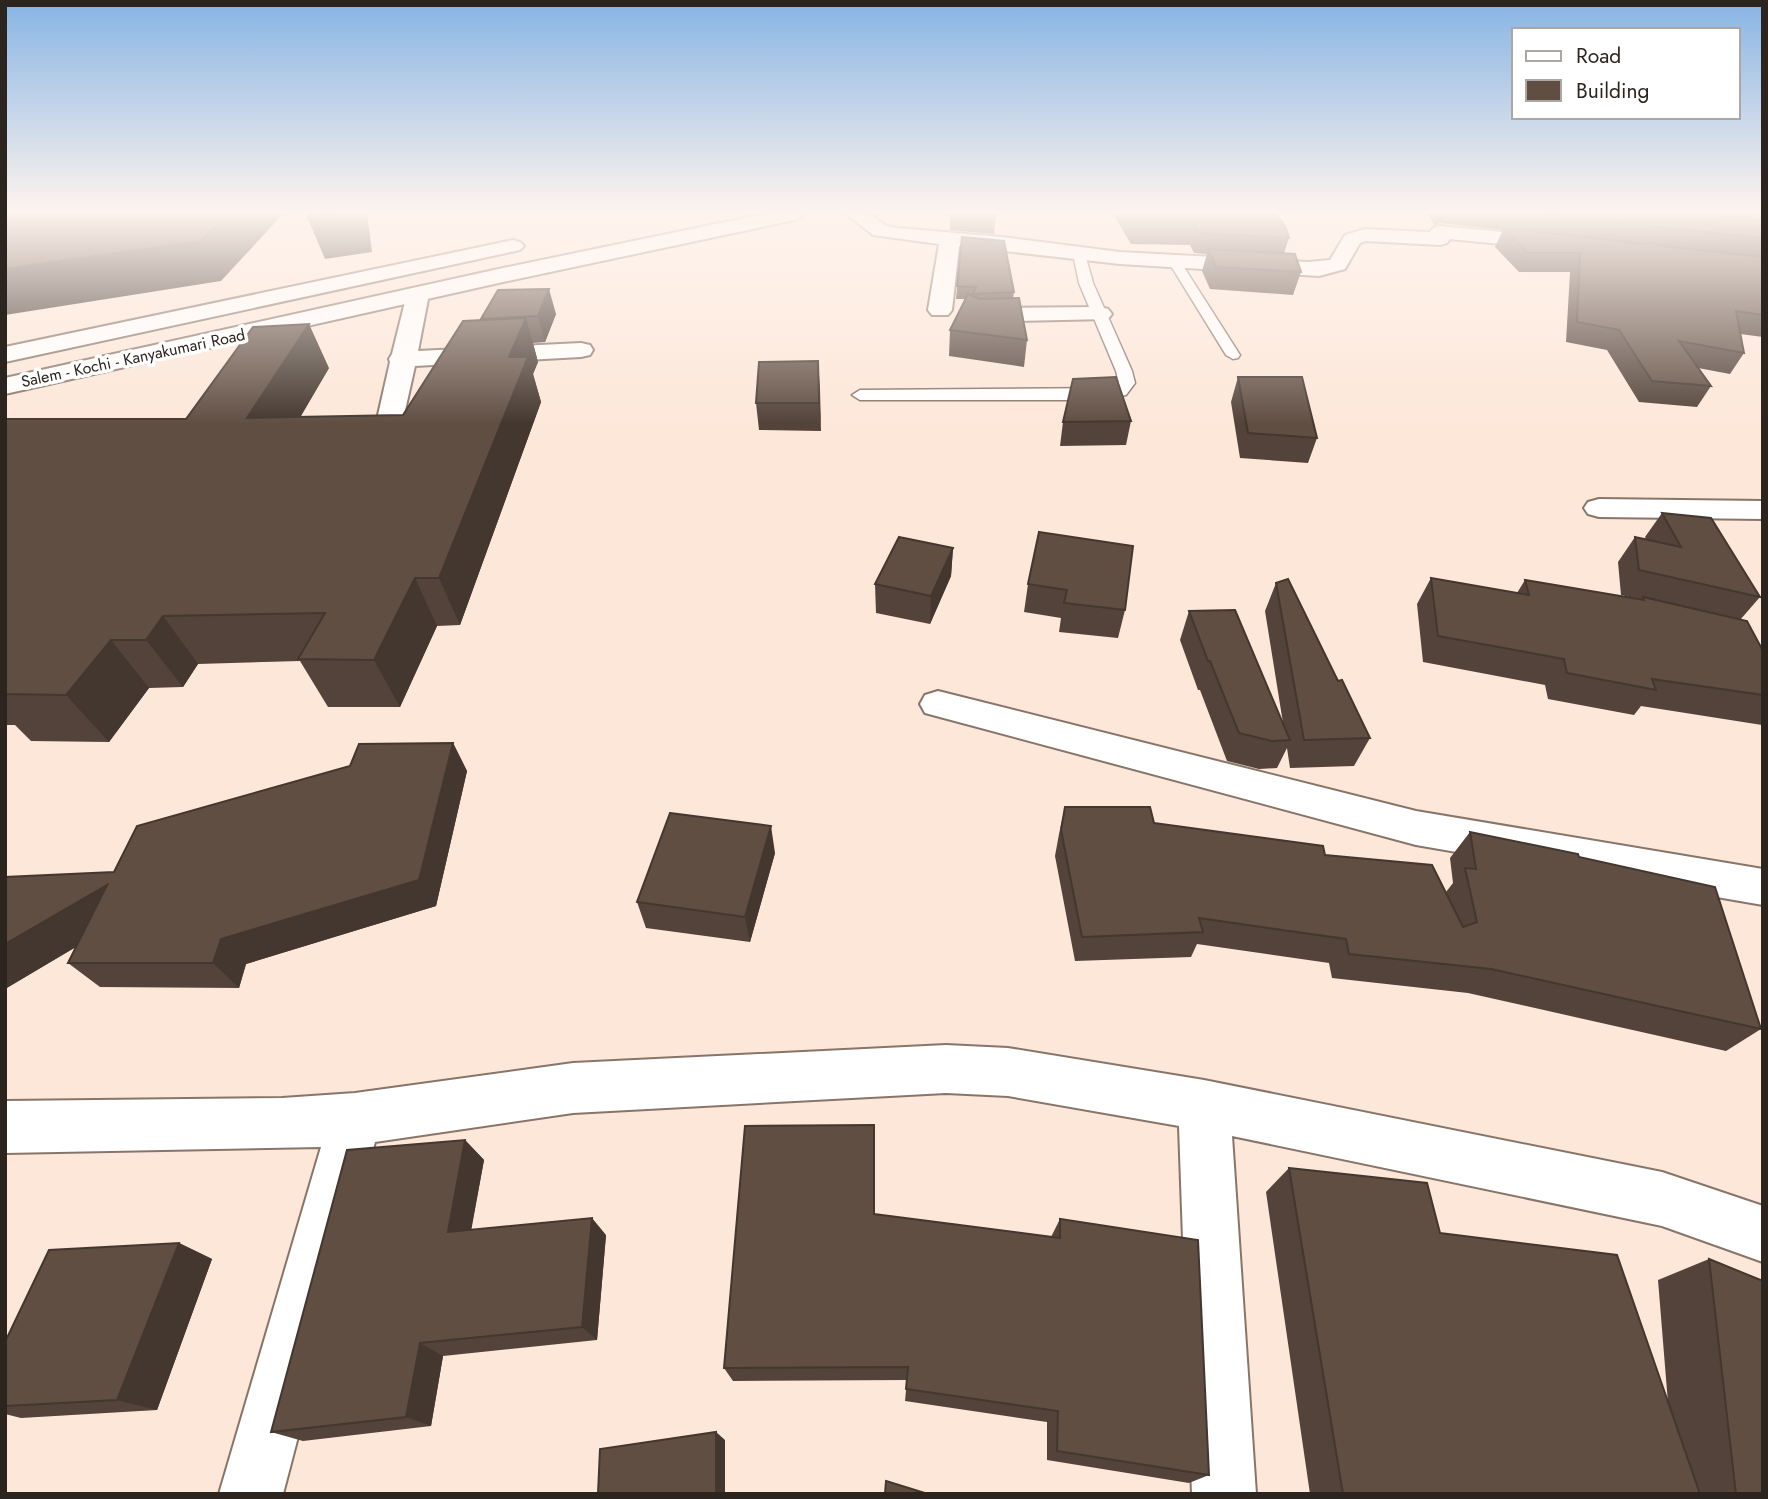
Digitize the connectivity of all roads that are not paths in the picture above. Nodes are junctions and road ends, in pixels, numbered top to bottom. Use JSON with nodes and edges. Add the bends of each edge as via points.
{"nodes":[{"id":1,"x":338,"y":284,"type":"edge"},
{"id":2,"x":465,"y":284,"type":"edge"},
{"id":3,"x":944,"y":284,"type":"edge"},
{"id":4,"x":1086,"y":284,"type":"edge"},
{"id":5,"x":1188,"y":284,"type":"edge"},
{"id":6,"x":418,"y":294,"type":"junction"},
{"id":7,"x":940,"y":310,"type":"dead end"},
{"id":8,"x":1100,"y":314,"type":"junction"},
{"id":9,"x":978,"y":315,"type":"edge"},
{"id":10,"x":581,"y":351,"type":"dead end"},
{"id":11,"x":5,"y":355,"type":"edge"},
{"id":12,"x":1233,"y":355,"type":"dead end"},
{"id":13,"x":401,"y":359,"type":"junction"},
{"id":14,"x":5,"y":386,"type":"edge"},
{"id":15,"x":860,"y":395,"type":"dead end"},
{"id":16,"x":391,"y":415,"type":"edge"},
{"id":17,"x":1599,"y":508,"type":"dead end"},
{"id":18,"x":1763,"y":510,"type":"edge"},
{"id":19,"x":938,"y":704,"type":"dead end"},
{"id":20,"x":1763,"y":887,"type":"edge"},
{"id":21,"x":1204,"y":1105,"type":"junction"},
{"id":22,"x":355,"y":1119,"type":"junction"},
{"id":23,"x":5,"y":1127,"type":"edge"},
{"id":24,"x":1763,"y":1234,"type":"edge"},
{"id":25,"x":251,"y":1494,"type":"edge"},
{"id":26,"x":1224,"y":1494,"type":"edge"}],
"edges":[{"from":1,"to":11,"type":"main road","name":"Salem - Kochi - Kanyakumari Road"},
{"from":2,"to":6,"type":"main road","name":"Salem - Kochi - Kanyakumari Road"},
{"from":3,"to":7,"type":"main road"},
{"from":4,"to":8,"type":"lane"},
{"from":5,"to":12,"type":"lane"},
{"from":6,"to":13,"type":"main road"},
{"from":6,"to":14,"type":"main road","name":"Salem - Kochi - Kanyakumari Road"},
{"from":8,"to":9,"type":"main road"},
{"from":8,"to":15,"type":"lane","via":[[1124,371],[1127,383],[1121,392]]},
{"from":10,"to":13,"type":"main road"},
{"from":13,"to":16,"type":"main road"},
{"from":17,"to":18,"type":"main road"},
{"from":19,"to":20,"type":"main road","via":[[1416,828]]},
{"from":21,"to":22,"type":"main road","via":[[1008,1072],[946,1069],[573,1088]]},
{"from":21,"to":24,"type":"main road","via":[[1662,1199]]},
{"from":21,"to":26,"type":"main road"},
{"from":22,"to":23,"type":"main road"},
{"from":22,"to":25,"type":"main road"}]}
